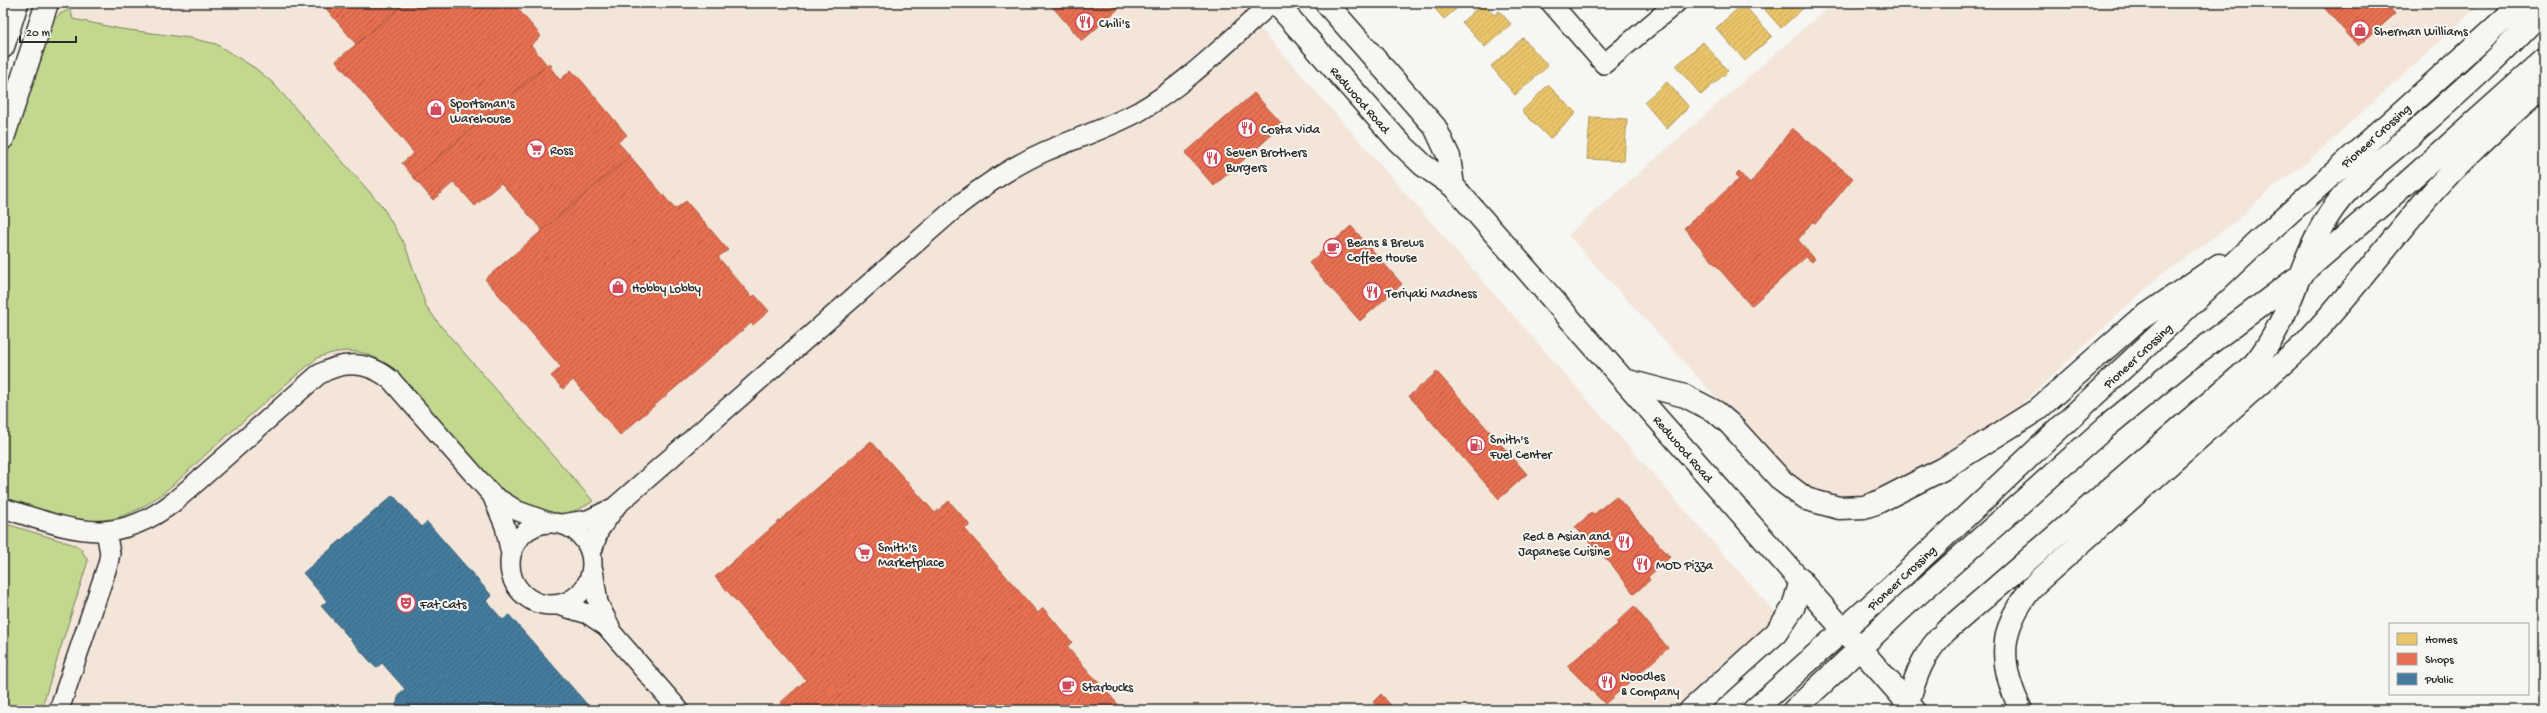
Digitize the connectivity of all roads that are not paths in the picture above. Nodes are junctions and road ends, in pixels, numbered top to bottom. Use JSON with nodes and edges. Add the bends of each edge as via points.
{"nodes":[{"id":1,"x":17,"y":3,"type":"edge"},
{"id":2,"x":46,"y":3,"type":"edge"},
{"id":3,"x":1272,"y":3,"type":"edge"},
{"id":4,"x":1276,"y":3,"type":"edge"},
{"id":5,"x":1326,"y":3,"type":"edge"},
{"id":6,"x":1551,"y":3,"type":"edge"},
{"id":7,"x":1676,"y":3,"type":"edge"},
{"id":8,"x":2522,"y":3,"type":"edge"},
{"id":9,"x":2544,"y":9,"type":"edge"},
{"id":10,"x":3,"y":47,"type":"edge"},
{"id":11,"x":2544,"y":60,"type":"edge"},
{"id":12,"x":2544,"y":85,"type":"edge"},
{"id":13,"x":3,"y":138,"type":"edge"},
{"id":14,"x":1453,"y":186,"type":"junction"},
{"id":15,"x":2255,"y":244,"type":"junction"},
{"id":16,"x":2298,"y":277,"type":"junction"},
{"id":17,"x":1624,"y":380,"type":"junction"},
{"id":18,"x":492,"y":495,"type":"junction"},
{"id":19,"x":617,"y":505,"type":"junction"},
{"id":20,"x":3,"y":508,"type":"edge"},
{"id":21,"x":556,"y":523,"type":"junction"},
{"id":22,"x":106,"y":531,"type":"junction"},
{"id":23,"x":511,"y":554,"type":"junction"},
{"id":24,"x":592,"y":561,"type":"junction"},
{"id":25,"x":1801,"y":580,"type":"junction"},
{"id":26,"x":558,"y":605,"type":"junction"},
{"id":27,"x":1844,"y":629,"type":"junction"},
{"id":28,"x":614,"y":634,"type":"junction"},
{"id":29,"x":1861,"y":648,"type":"junction"},
{"id":30,"x":1911,"y":707,"type":"edge"},
{"id":31,"x":59,"y":710,"type":"edge"},
{"id":32,"x":680,"y":710,"type":"edge"},
{"id":33,"x":1692,"y":710,"type":"edge"},
{"id":34,"x":1754,"y":710,"type":"edge"},
{"id":35,"x":1794,"y":710,"type":"edge"},
{"id":36,"x":2021,"y":710,"type":"edge"}],
"edges":[{"from":1,"to":10,"type":"main road"},
{"from":2,"to":13,"type":"main road"},
{"from":3,"to":19,"type":"street","via":[[1177,85],[1140,111],[1099,132],[1026,161],[982,187]]},
{"from":4,"to":14,"type":"main road","name":"Redwood Road","via":[[1398,141],[1423,165]]},
{"from":5,"to":14,"type":"main road","via":[[1436,127],[1449,157]]},
{"from":6,"to":7,"type":"street","via":[[1604,64]]},
{"from":8,"to":15,"type":"main road","name":"Pioneer Crossing"},
{"from":9,"to":16,"type":"main road","via":[[2479,75],[2347,192],[2323,225]]},
{"from":11,"to":16,"type":"main road","name":"Pioneer Crossing"},
{"from":12,"to":36,"type":"main road","via":[[2431,193],[2334,312],[2300,348],[2024,596],[2010,620],[2004,647],[2007,676]]},
{"from":14,"to":17,"type":"main road","name":"Redwood Road"},
{"from":15,"to":17,"type":"main road","via":[[2162,302],[2037,410],[1943,469],[1864,507],[1838,508],[1806,499],[1782,481],[1716,412],[1685,396]]},
{"from":15,"to":27,"type":"main road","name":"Pioneer Crossing"},
{"from":16,"to":29,"type":"main road","name":"Pioneer Crossing","via":[[2138,399],[1978,540]]},
{"from":16,"to":30,"type":"main road","via":[[2293,296],[2276,334],[2254,364],[1946,631],[1921,663]]},
{"from":17,"to":25,"type":"main road","name":"Redwood Road"},
{"from":18,"to":21,"type":"street","via":[[518,511]]},
{"from":18,"to":22,"type":"street","via":[[391,380],[372,368],[350,363],[338,365],[318,375],[163,510],[137,524]]},
{"from":18,"to":23,"type":"street","via":[[505,526]]},
{"from":19,"to":21,"type":"street","via":[[588,520]]},
{"from":19,"to":24,"type":"street","via":[[599,530]]},
{"from":20,"to":22,"type":"street","via":[[72,530]]},
{"from":21,"to":23,"type":"street","via":[[538,525],[525,532],[516,542]]},
{"from":21,"to":24,"type":"street","via":[[581,535]]},
{"from":22,"to":31,"type":"street","via":[[110,553],[108,564]]},
{"from":23,"to":26,"type":"street","via":[[511,574],[521,592],[538,603]]},
{"from":24,"to":26,"type":"street","via":[[589,581],[581,592],[571,600]]},
{"from":24,"to":28,"type":"street","via":[[598,602]]},
{"from":25,"to":27,"type":"main road","name":"Redwood Road"},
{"from":25,"to":33,"type":"main road","via":[[1793,608],[1776,632]]},
{"from":26,"to":28,"type":"street","via":[[588,614]]},
{"from":27,"to":29,"type":"main road","name":"Redwood Road"},
{"from":27,"to":34,"type":"main road","name":"Pioneer Crossing"},
{"from":28,"to":32,"type":"street"},
{"from":29,"to":30,"type":"main road","name":"Redwood Road"},
{"from":29,"to":35,"type":"main road","name":"Pioneer Crossing"}]}
